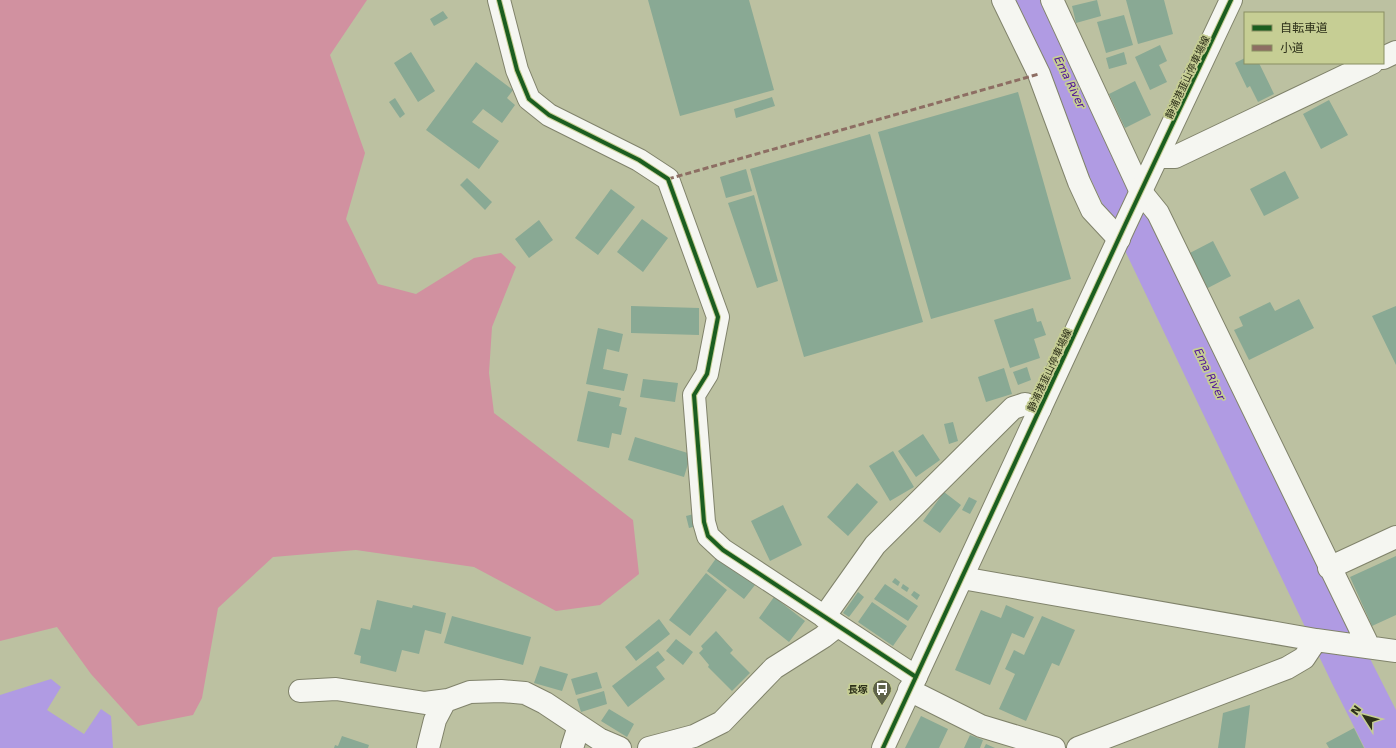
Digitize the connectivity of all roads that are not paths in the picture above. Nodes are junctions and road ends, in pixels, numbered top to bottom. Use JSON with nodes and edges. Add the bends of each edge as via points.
{"nodes":[{"id":1,"x":499,"y":0,"type":"edge"},
{"id":2,"x":1003,"y":0,"type":"edge"},
{"id":3,"x":1052,"y":0,"type":"edge"},
{"id":4,"x":1232,"y":0,"type":"edge"},
{"id":5,"x":1396,"y":52,"type":"edge"},
{"id":6,"x":1384,"y":58,"type":"edge"},
{"id":7,"x":1370,"y":64,"type":"edge"},
{"id":8,"x":1158,"y":157,"type":"junction"},
{"id":9,"x":1141,"y":192,"type":"junction"},
{"id":10,"x":1122,"y":232,"type":"junction"},
{"id":11,"x":1040,"y":409,"type":"junction"},
{"id":12,"x":1396,"y":537,"type":"edge"},
{"id":13,"x":1329,"y":568,"type":"junction"},
{"id":14,"x":962,"y":578,"type":"junction"},
{"id":15,"x":830,"y":621,"type":"junction"},
{"id":16,"x":1316,"y":640,"type":"junction"},
{"id":17,"x":1364,"y":646,"type":"junction"},
{"id":18,"x":1396,"y":651,"type":"edge"},
{"id":19,"x":913,"y":683,"type":"junction"},
{"id":20,"x":300,"y":690,"type":"dead end"},
{"id":21,"x":445,"y":701,"type":"junction"},
{"id":22,"x":579,"y":726,"type":"junction"},
{"id":23,"x":676,"y":744,"type":"edge"},
{"id":24,"x":428,"y":748,"type":"edge"},
{"id":25,"x":572,"y":748,"type":"edge"},
{"id":26,"x":620,"y":748,"type":"edge"},
{"id":27,"x":649,"y":748,"type":"edge"},
{"id":28,"x":883,"y":748,"type":"edge"},
{"id":29,"x":1054,"y":748,"type":"edge"},
{"id":30,"x":1079,"y":748,"type":"edge"}],
"edges":[{"from":1,"to":15,"type":"street","via":[[517,70],[529,99],[549,116],[639,160],[668,179],[718,317],[707,374],[694,395],[704,522],[708,536],[723,550]]},
{"from":2,"to":10,"type":"street","via":[[1039,74],[1078,182],[1092,210]]},
{"from":3,"to":9,"type":"street"},
{"from":4,"to":8,"type":"street","name":"静浦港韮山停車場線"},
{"from":5,"to":6,"type":"street"},
{"from":7,"to":8,"type":"street","via":[[1174,157]]},
{"from":8,"to":9,"type":"street","name":"静浦港韮山停車場線"},
{"from":9,"to":10,"type":"street","name":"静浦港韮山停車場線"},
{"from":9,"to":13,"type":"street","via":[[1158,213]]},
{"from":10,"to":11,"type":"street","name":"静浦港韮山停車場線"},
{"from":11,"to":14,"type":"street","name":"静浦港韮山停車場線"},
{"from":11,"to":15,"type":"street","via":[[1025,404],[1014,408],[875,545]]},
{"from":12,"to":13,"type":"street"},
{"from":13,"to":17,"type":"street"},
{"from":14,"to":16,"type":"street"},
{"from":14,"to":19,"type":"street","name":"静浦港韮山停車場線"},
{"from":15,"to":19,"type":"street"},
{"from":15,"to":23,"type":"street","via":[[823,637],[774,668],[722,722]]},
{"from":16,"to":17,"type":"street"},
{"from":16,"to":30,"type":"street","via":[[1304,658],[1287,668]]},
{"from":17,"to":18,"type":"street"},
{"from":19,"to":28,"type":"street","name":"静浦港韮山停車場線"},
{"from":19,"to":29,"type":"street","via":[[980,726]]},
{"from":20,"to":21,"type":"street","via":[[336,689],[425,703]]},
{"from":21,"to":22,"type":"street","via":[[470,692],[501,690],[525,693]]},
{"from":21,"to":24,"type":"street","via":[[435,720]]},
{"from":22,"to":25,"type":"street"},
{"from":22,"to":26,"type":"street"},
{"from":23,"to":27,"type":"street"}]}
